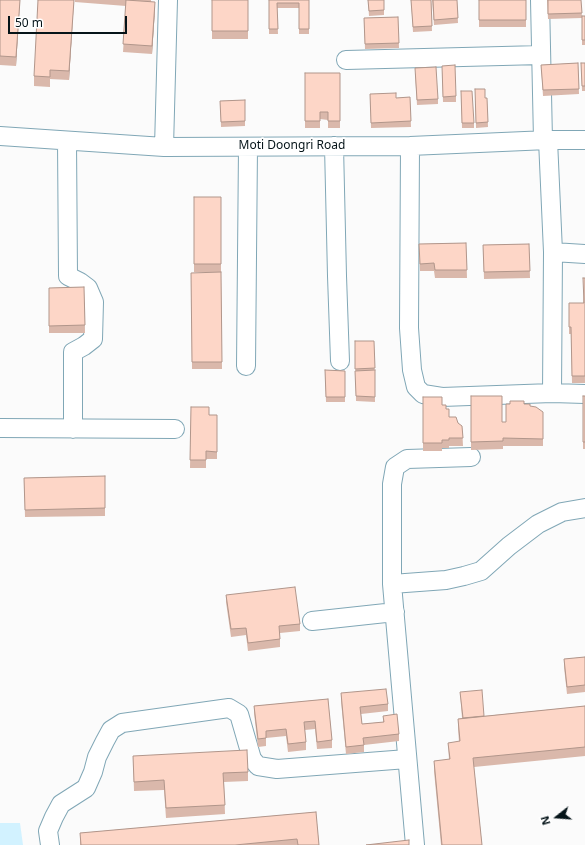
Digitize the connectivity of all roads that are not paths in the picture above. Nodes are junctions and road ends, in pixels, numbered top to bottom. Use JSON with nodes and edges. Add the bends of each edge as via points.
{"nodes":[{"id":1,"x":168,"y":0,"type":"edge"},
{"id":2,"x":540,"y":0,"type":"edge"},
{"id":3,"x":541,"y":55,"type":"junction"},
{"id":4,"x":346,"y":60,"type":"dead end"},
{"id":5,"x":0,"y":136,"type":"edge"},
{"id":6,"x":545,"y":140,"type":"junction"},
{"id":7,"x":585,"y":140,"type":"edge"},
{"id":8,"x":67,"y":141,"type":"junction"},
{"id":9,"x":334,"y":146,"type":"junction"},
{"id":10,"x":410,"y":146,"type":"junction"},
{"id":11,"x":248,"y":147,"type":"junction"},
{"id":12,"x":164,"y":148,"type":"junction"},
{"id":13,"x":553,"y":252,"type":"junction"},
{"id":14,"x":585,"y":254,"type":"edge"},
{"id":15,"x":340,"y":361,"type":"dead end"},
{"id":16,"x":246,"y":366,"type":"dead end"},
{"id":17,"x":552,"y":393,"type":"junction"},
{"id":18,"x":585,"y":394,"type":"edge"},
{"id":19,"x":0,"y":428,"type":"edge"},
{"id":20,"x":72,"y":428,"type":"junction"},
{"id":21,"x":175,"y":428,"type":"dead end"},
{"id":22,"x":471,"y":457,"type":"dead end"},
{"id":23,"x":585,"y":508,"type":"edge"},
{"id":24,"x":392,"y":584,"type":"junction"},
{"id":25,"x":395,"y":612,"type":"junction"},
{"id":26,"x":312,"y":621,"type":"dead end"},
{"id":27,"x":407,"y":758,"type":"junction"},
{"id":28,"x":50,"y":845,"type":"edge"},
{"id":29,"x":415,"y":845,"type":"edge"}],
"edges":[{"from":1,"to":12,"type":"street"},
{"from":2,"to":3,"type":"street"},
{"from":3,"to":4,"type":"street"},
{"from":3,"to":6,"type":"street"},
{"from":5,"to":8,"type":"street","name":"Moti Doongri Road"},
{"from":6,"to":7,"type":"street","name":"Moti Doongri Road"},
{"from":6,"to":10,"type":"street","name":"Moti Doongri Road"},
{"from":6,"to":13,"type":"street"},
{"from":8,"to":12,"type":"street","name":"Moti Doongri Road"},
{"from":8,"to":20,"type":"street","via":[[68,276],[88,288],[94,302],[93,339],[72,352]]},
{"from":9,"to":10,"type":"street","name":"Moti Doongri Road"},
{"from":9,"to":11,"type":"street","name":"Moti Doongri Road"},
{"from":9,"to":15,"type":"street"},
{"from":10,"to":17,"type":"street","via":[[409,328],[416,387],[423,394],[442,397]]},
{"from":11,"to":12,"type":"street","name":"Moti Doongri Road"},
{"from":11,"to":16,"type":"street"},
{"from":13,"to":14,"type":"street"},
{"from":13,"to":17,"type":"street"},
{"from":17,"to":18,"type":"street"},
{"from":19,"to":20,"type":"street"},
{"from":20,"to":21,"type":"street"},
{"from":22,"to":24,"type":"street","via":[[407,459],[395,467],[392,484]]},
{"from":23,"to":24,"type":"street","via":[[562,512],[538,524],[481,571],[446,580]]},
{"from":24,"to":25,"type":"street"},
{"from":25,"to":26,"type":"street"},
{"from":25,"to":27,"type":"street"},
{"from":27,"to":28,"type":"street","via":[[277,769],[258,766],[252,759],[239,714],[229,708],[122,723],[111,730],[97,757],[86,788],[61,804],[48,831]]},
{"from":27,"to":29,"type":"street"}]}
